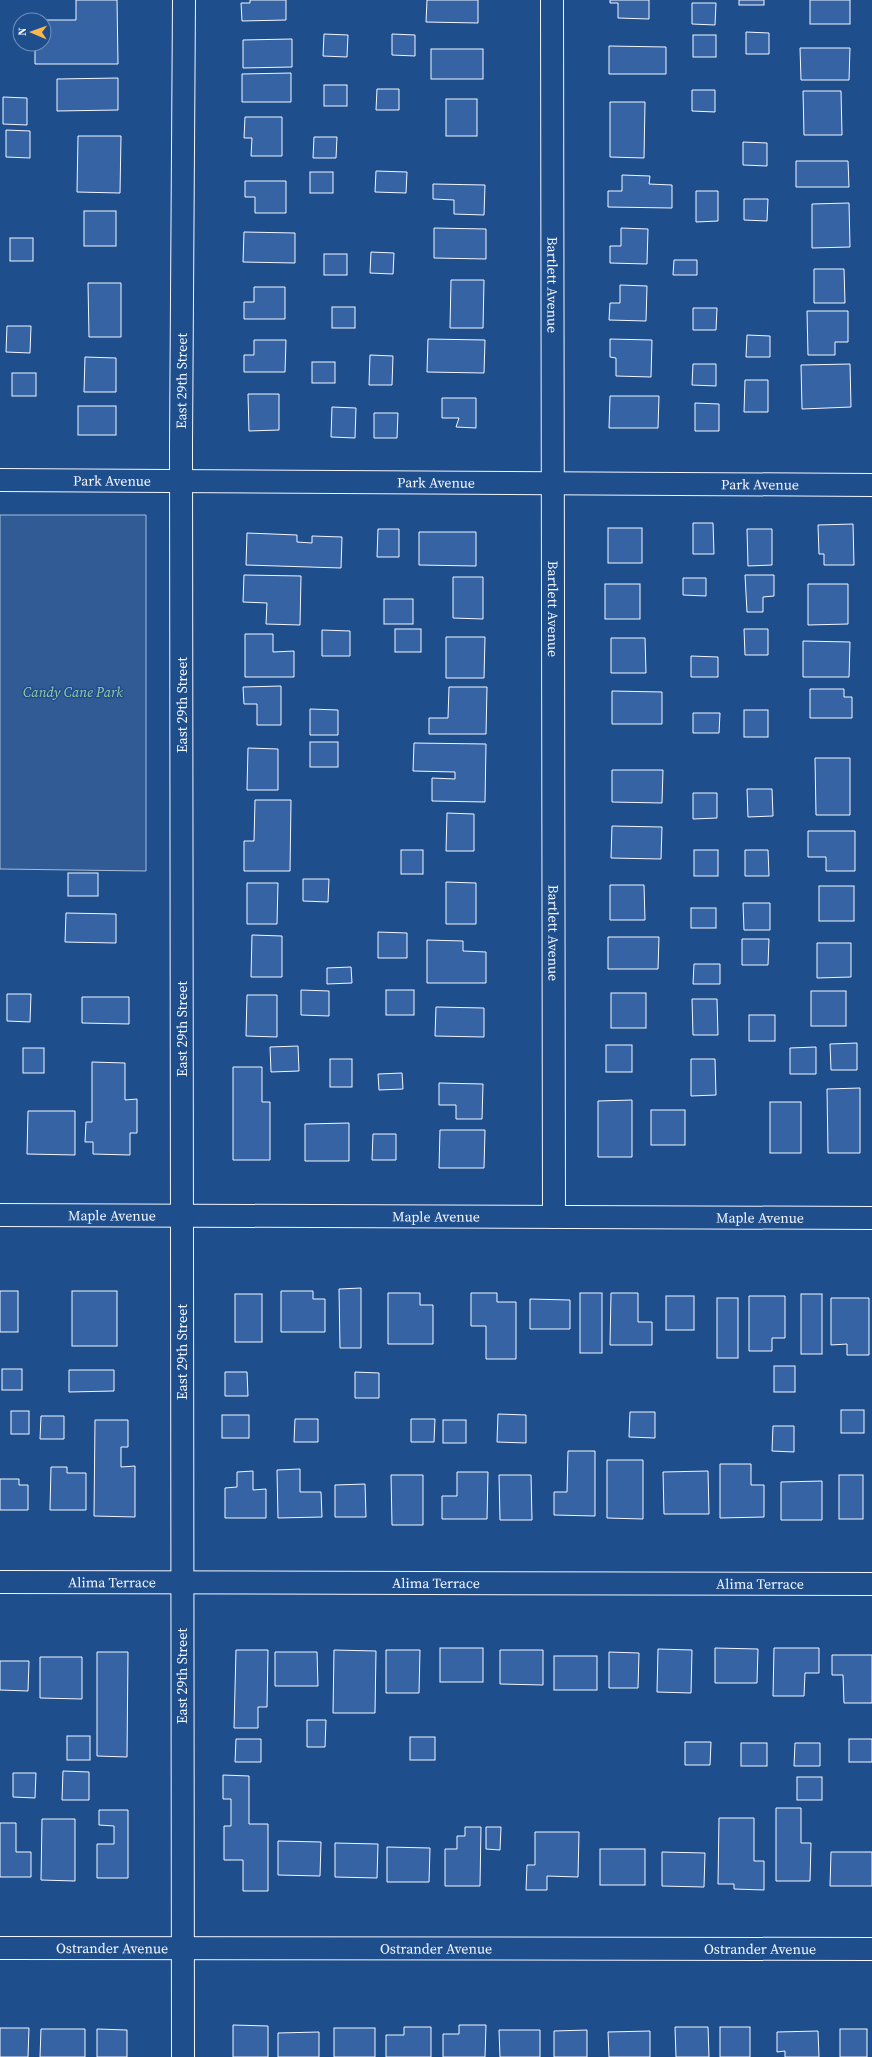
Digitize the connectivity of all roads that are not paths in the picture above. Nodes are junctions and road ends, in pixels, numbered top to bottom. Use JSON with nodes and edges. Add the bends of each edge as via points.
{"nodes":[{"id":1,"x":184,"y":0,"type":"edge"},
{"id":2,"x":552,"y":0,"type":"edge"},
{"id":3,"x":0,"y":480,"type":"edge"},
{"id":4,"x":181,"y":480,"type":"junction"},
{"id":5,"x":552,"y":484,"type":"junction"},
{"id":6,"x":872,"y":485,"type":"edge"},
{"id":7,"x":0,"y":1215,"type":"edge"},
{"id":8,"x":182,"y":1216,"type":"junction"},
{"id":9,"x":554,"y":1217,"type":"junction"},
{"id":10,"x":872,"y":1218,"type":"edge"},
{"id":11,"x":0,"y":1582,"type":"edge"},
{"id":12,"x":182,"y":1582,"type":"junction"},
{"id":13,"x":872,"y":1584,"type":"edge"},
{"id":14,"x":0,"y":1948,"type":"edge"},
{"id":15,"x":183,"y":1948,"type":"junction"},
{"id":16,"x":872,"y":1949,"type":"edge"},
{"id":17,"x":183,"y":2057,"type":"edge"}],
"edges":[{"from":1,"to":4,"type":"street","name":"East 29th Street"},
{"from":2,"to":5,"type":"street","name":"Bartlett Avenue"},
{"from":3,"to":4,"type":"street","name":"Park Avenue"},
{"from":4,"to":5,"type":"street","name":"Park Avenue"},
{"from":4,"to":8,"type":"street","name":"East 29th Street"},
{"from":5,"to":6,"type":"street","name":"Park Avenue"},
{"from":5,"to":9,"type":"street","name":"Bartlett Avenue"},
{"from":7,"to":8,"type":"street","name":"Maple Avenue"},
{"from":8,"to":9,"type":"street","name":"Maple Avenue"},
{"from":8,"to":12,"type":"street","name":"East 29th Street"},
{"from":9,"to":10,"type":"street","name":"Maple Avenue"},
{"from":11,"to":12,"type":"street","name":"Alima Terrace"},
{"from":12,"to":13,"type":"street","name":"Alima Terrace"},
{"from":12,"to":15,"type":"street","name":"East 29th Street"},
{"from":14,"to":15,"type":"street","name":"Ostrander Avenue"},
{"from":15,"to":16,"type":"street","name":"Ostrander Avenue"},
{"from":15,"to":17,"type":"street","name":"East 29th Street"}]}
